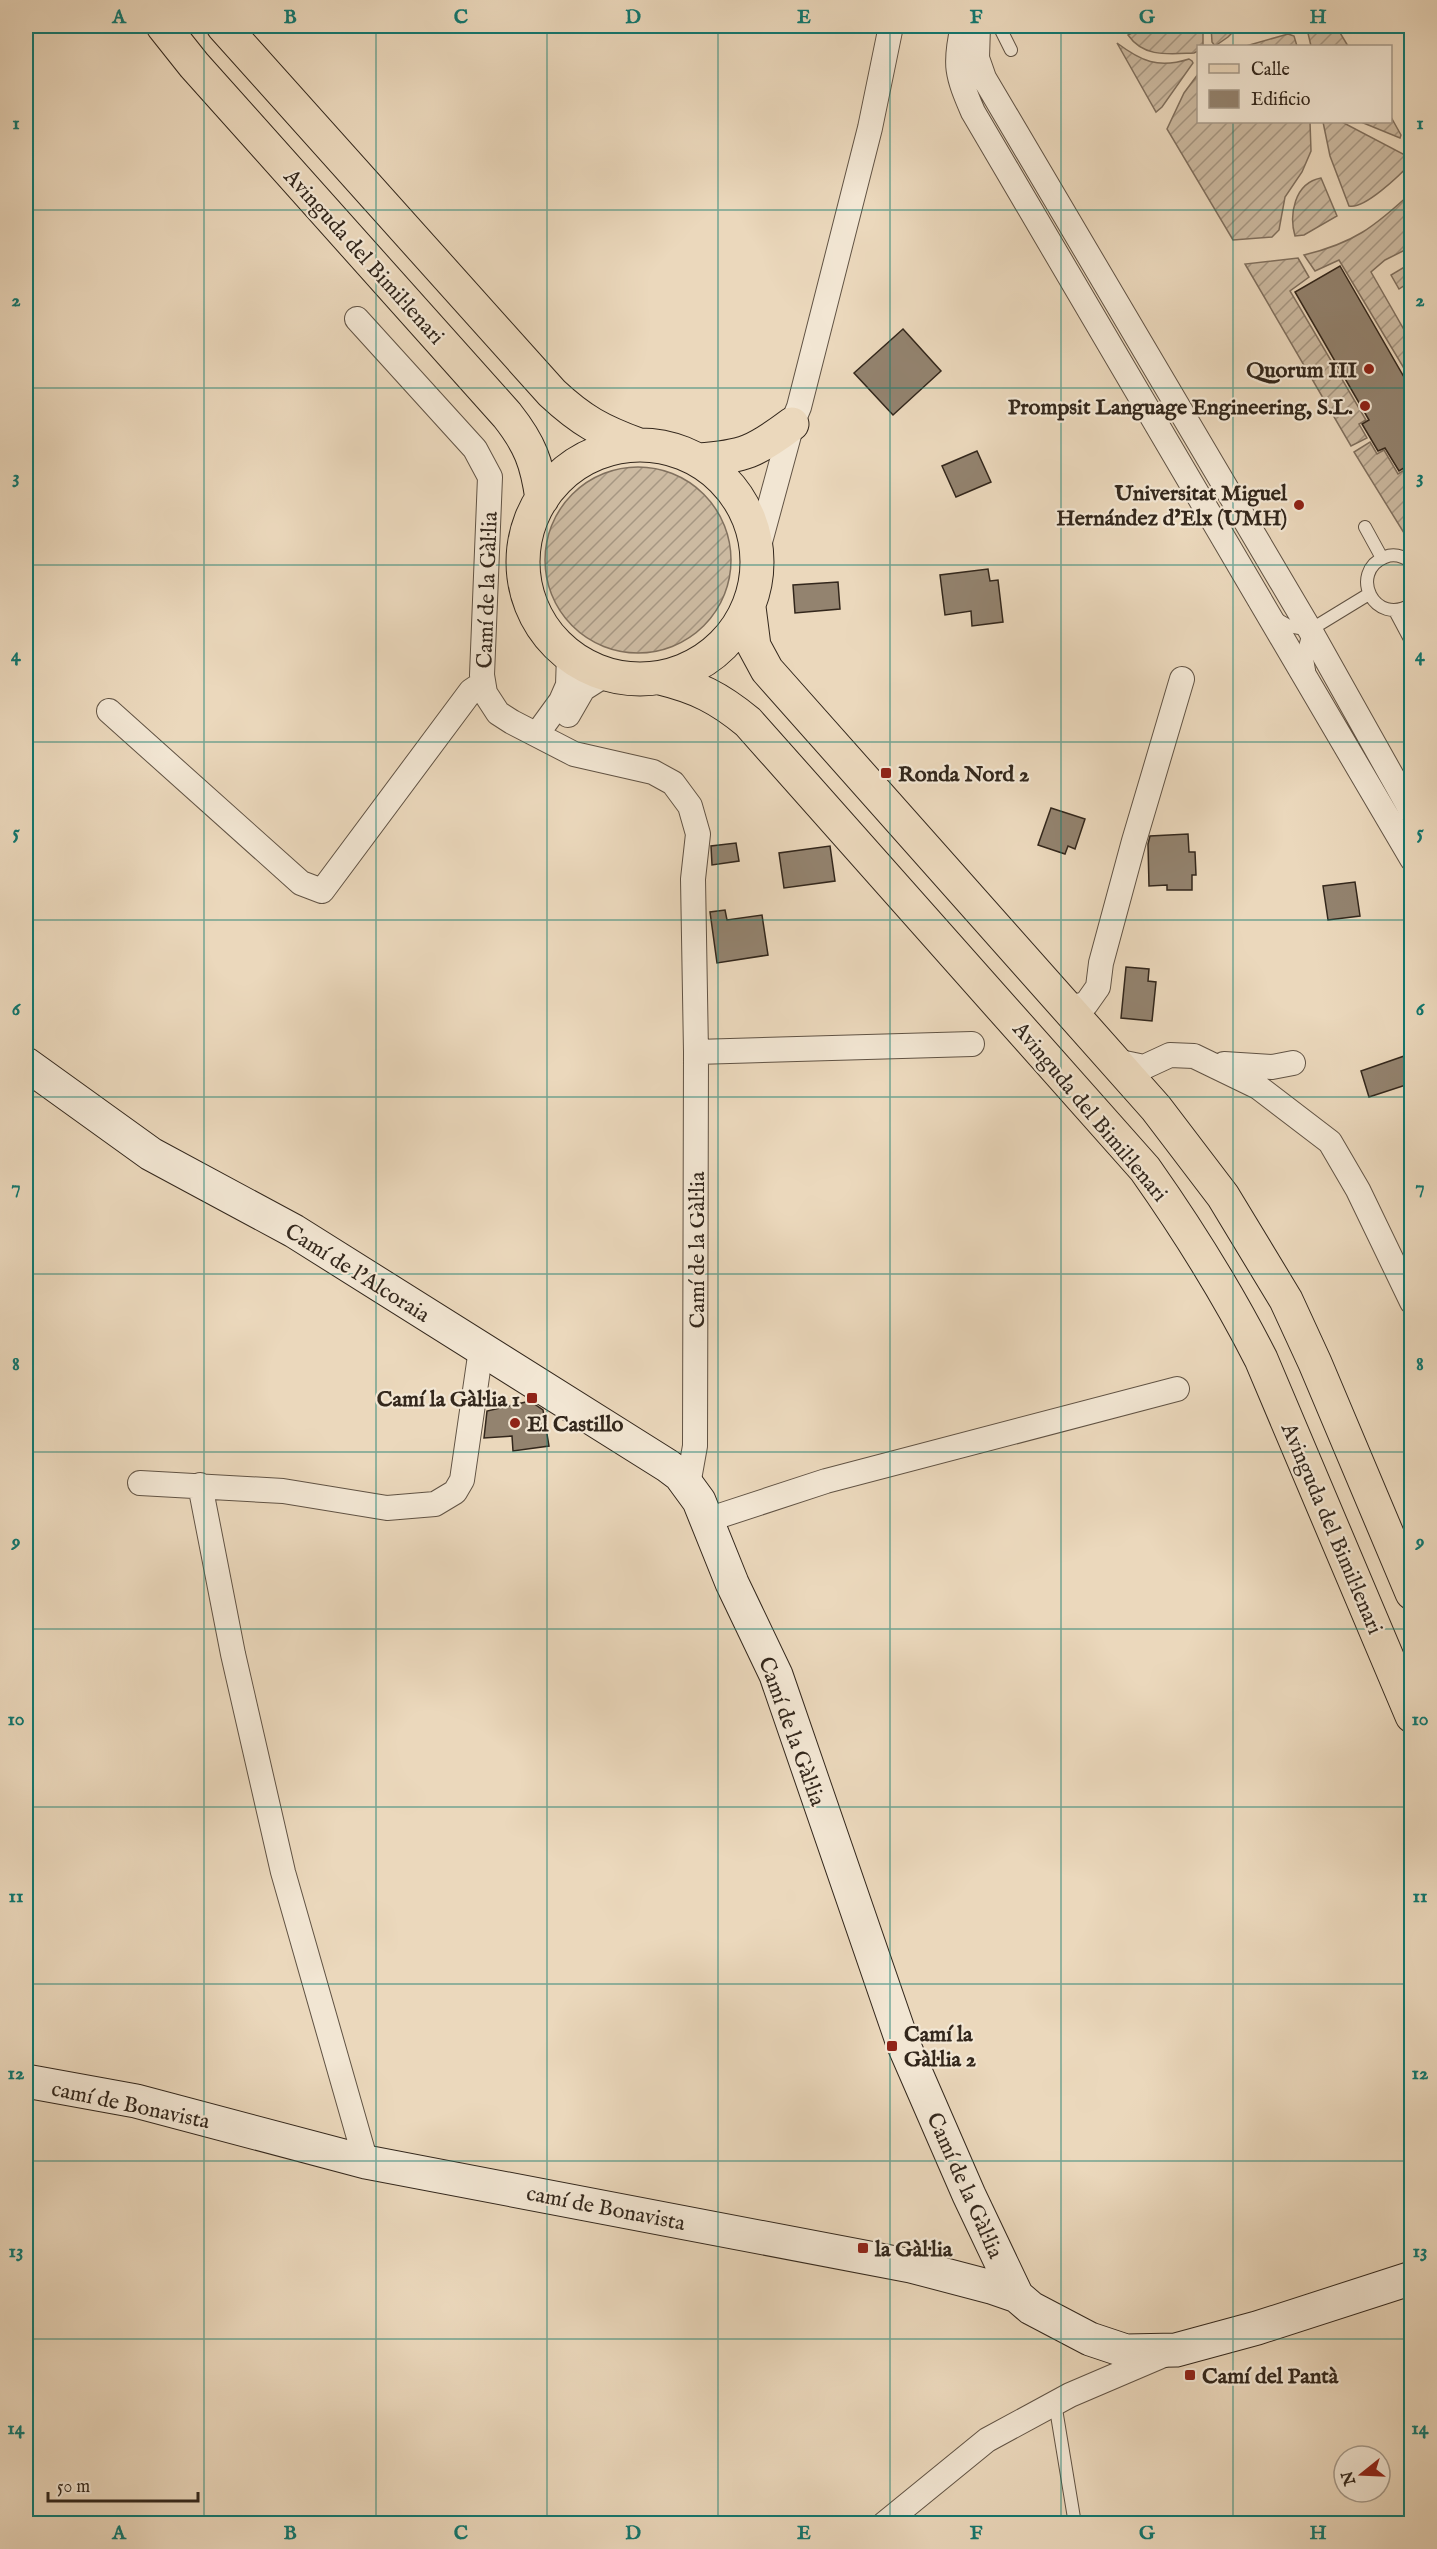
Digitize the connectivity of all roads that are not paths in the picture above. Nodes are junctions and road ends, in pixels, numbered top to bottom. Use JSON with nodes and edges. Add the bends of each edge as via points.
{"nodes":[{"id":1,"x":163,"y":26,"type":"edge"},
{"id":2,"x":223,"y":26,"type":"edge"},
{"id":3,"x":891,"y":26,"type":"edge"},
{"id":4,"x":963,"y":26,"type":"edge"},
{"id":5,"x":978,"y":26,"type":"edge"},
{"id":6,"x":999,"y":26,"type":"edge"},
{"id":7,"x":1011,"y":50,"type":"dead end"},
{"id":8,"x":357,"y":319,"type":"dead end"},
{"id":9,"x":792,"y":424,"type":"junction"},
{"id":10,"x":639,"y":445,"type":"junction"},
{"id":11,"x":698,"y":460,"type":"junction"},
{"id":12,"x":542,"y":499,"type":"junction"},
{"id":13,"x":1365,"y":527,"type":"dead end"},
{"id":14,"x":757,"y":553,"type":"junction"},
{"id":15,"x":1382,"y":558,"type":"junction"},
{"id":16,"x":1412,"y":562,"type":"edge"},
{"id":17,"x":1369,"y":594,"type":"junction"},
{"id":18,"x":1412,"y":604,"type":"edge"},
{"id":19,"x":749,"y":608,"type":"junction"},
{"id":20,"x":1395,"y":611,"type":"junction"},
{"id":21,"x":1268,"y":614,"type":"junction"},
{"id":22,"x":1310,"y":630,"type":"junction"},
{"id":23,"x":1412,"y":643,"type":"edge"},
{"id":24,"x":569,"y":655,"type":"junction"},
{"id":25,"x":604,"y":675,"type":"junction"},
{"id":26,"x":660,"y":678,"type":"junction"},
{"id":27,"x":1182,"y":680,"type":"dead end"},
{"id":28,"x":483,"y":683,"type":"junction"},
{"id":29,"x":1316,"y":696,"type":"junction"},
{"id":30,"x":109,"y":711,"type":"dead end"},
{"id":31,"x":544,"y":738,"type":"junction"},
{"id":32,"x":1412,"y":812,"type":"edge"},
{"id":33,"x":1412,"y":859,"type":"edge"},
{"id":34,"x":1067,"y":1008,"type":"junction"},
{"id":35,"x":972,"y":1044,"type":"dead end"},
{"id":36,"x":696,"y":1052,"type":"junction"},
{"id":37,"x":1115,"y":1061,"type":"junction"},
{"id":38,"x":1293,"y":1063,"type":"dead end"},
{"id":39,"x":26,"y":1064,"type":"edge"},
{"id":40,"x":1212,"y":1064,"type":"junction"},
{"id":41,"x":1412,"y":1302,"type":"edge"},
{"id":42,"x":482,"y":1349,"type":"junction"},
{"id":43,"x":1177,"y":1389,"type":"dead end"},
{"id":44,"x":140,"y":1483,"type":"dead end"},
{"id":45,"x":200,"y":1485,"type":"junction"},
{"id":46,"x":688,"y":1485,"type":"junction"},
{"id":47,"x":707,"y":1520,"type":"junction"},
{"id":48,"x":1412,"y":1593,"type":"edge"},
{"id":49,"x":1412,"y":1716,"type":"edge"},
{"id":50,"x":26,"y":2081,"type":"edge"},
{"id":51,"x":366,"y":2162,"type":"junction"},
{"id":52,"x":1412,"y":2278,"type":"edge"},
{"id":53,"x":1017,"y":2296,"type":"junction"},
{"id":54,"x":1176,"y":2350,"type":"junction"},
{"id":55,"x":1056,"y":2403,"type":"junction"},
{"id":56,"x":884,"y":2523,"type":"edge"},
{"id":57,"x":1075,"y":2523,"type":"edge"}],
"edges":[{"from":1,"to":12,"type":"main road","name":"Avinguda del Bimil·lenari","via":[[507,415],[530,449]]},
{"from":2,"to":10,"type":"main road","name":"Avinguda del Bimil·lenari","via":[[552,393],[579,418]]},
{"from":3,"to":9,"type":"street","via":[[867,139],[800,407]]},
{"from":4,"to":21,"type":"street","via":[[957,58],[959,80],[973,111]]},
{"from":5,"to":22,"type":"street","via":[[977,58],[984,78]]},
{"from":6,"to":7,"type":"lane"},
{"from":8,"to":28,"type":"street","name":"Camí de la Gàl·lia","via":[[475,449],[490,477]]},
{"from":9,"to":11,"type":"main road","via":[[764,445],[739,455]]},
{"from":9,"to":14,"type":"street"},
{"from":10,"to":11,"type":"main road","via":[[665,448]]},
{"from":10,"to":12,"type":"main road","via":[[609,449],[587,458],[556,481]]},
{"from":11,"to":14,"type":"main road","via":[[725,482],[741,503]]},
{"from":12,"to":24,"type":"main road","via":[[525,540],[526,588],[544,629]]},
{"from":13,"to":15,"type":"lane"},
{"from":14,"to":19,"type":"main road","via":[[756,582]]},
{"from":15,"to":16,"type":"lane","via":[[1397,555]]},
{"from":15,"to":17,"type":"lane","via":[[1367,578]]},
{"from":17,"to":20,"type":"lane","via":[[1380,606]]},
{"from":17,"to":22,"type":"lane"},
{"from":18,"to":20,"type":"lane"},
{"from":19,"to":26,"type":"main road","via":[[721,647],[700,664]]},
{"from":19,"to":34,"type":"main road","name":"Avinguda del Bimil·lenari","via":[[754,646],[767,670]]},
{"from":20,"to":23,"type":"lane"},
{"from":21,"to":22,"type":"lane","via":[[1289,626]]},
{"from":21,"to":29,"type":"street"},
{"from":22,"to":29,"type":"lane","via":[[1305,647]]},
{"from":22,"to":32,"type":"street"},
{"from":24,"to":25,"type":"main road"},
{"from":24,"to":31,"type":"street","via":[[568,685]]},
{"from":25,"to":26,"type":"main road"},
{"from":25,"to":31,"type":"street","via":[[584,689]]},
{"from":26,"to":49,"type":"main road","name":"Avinguda del Bimil·lenari","via":[[713,696],[748,722],[1145,1168],[1215,1274],[1261,1359]]},
{"from":27,"to":34,"type":"street","via":[[1134,841],[1098,987],[1086,1004]]},
{"from":28,"to":30,"type":"street","via":[[471,691],[322,891],[301,883]]},
{"from":28,"to":31,"type":"street","name":"Camí de la Gàl·lia","via":[[498,713]]},
{"from":29,"to":33,"type":"street"},
{"from":31,"to":36,"type":"street","name":"Camí de la Gàl·lia","via":[[574,754],[653,772],[673,783],[690,806],[698,834],[693,879]]},
{"from":34,"to":37,"type":"main road","name":"Avinguda del Bimil·lenari"},
{"from":35,"to":36,"type":"street"},
{"from":36,"to":46,"type":"street","name":"Camí de la Gàl·lia","via":[[695,1446]]},
{"from":37,"to":40,"type":"street","via":[[1144,1067],[1170,1055],[1194,1056]]},
{"from":37,"to":48,"type":"main road","name":"Avinguda del Bimil·lenari","via":[[1198,1161],[1286,1300]]},
{"from":38,"to":40,"type":"street","via":[[1272,1067]]},
{"from":39,"to":42,"type":"street","name":"Camí de l'Alcoraia","via":[[151,1154],[294,1231]]},
{"from":40,"to":41,"type":"street","via":[[1258,1087],[1330,1142],[1358,1190]]},
{"from":42,"to":45,"type":"street","via":[[462,1480],[455,1492],[435,1504],[387,1508],[283,1491]]},
{"from":42,"to":46,"type":"street","name":"Camí de l'Alcoraia","via":[[668,1466]]},
{"from":43,"to":47,"type":"street","via":[[826,1481]]},
{"from":44,"to":45,"type":"street"},
{"from":45,"to":51,"type":"street","via":[[233,1654],[283,1872]]},
{"from":46,"to":47,"type":"street","name":"Camí de la Gàl·lia"},
{"from":47,"to":53,"type":"street","name":"Camí de la Gàl·lia","via":[[776,1675],[902,2041]]},
{"from":50,"to":51,"type":"street","name":"camí de Bonavista","via":[[136,2101]]},
{"from":51,"to":53,"type":"street","name":"camí de Bonavista","via":[[911,2266]]},
{"from":52,"to":54,"type":"street"},
{"from":53,"to":54,"type":"street","name":"camí de Bonavista","via":[[1031,2308],[1090,2339],[1126,2351]]},
{"from":54,"to":55,"type":"street"},
{"from":55,"to":56,"type":"street","via":[[987,2440]]},
{"from":55,"to":57,"type":"lane"}]}
